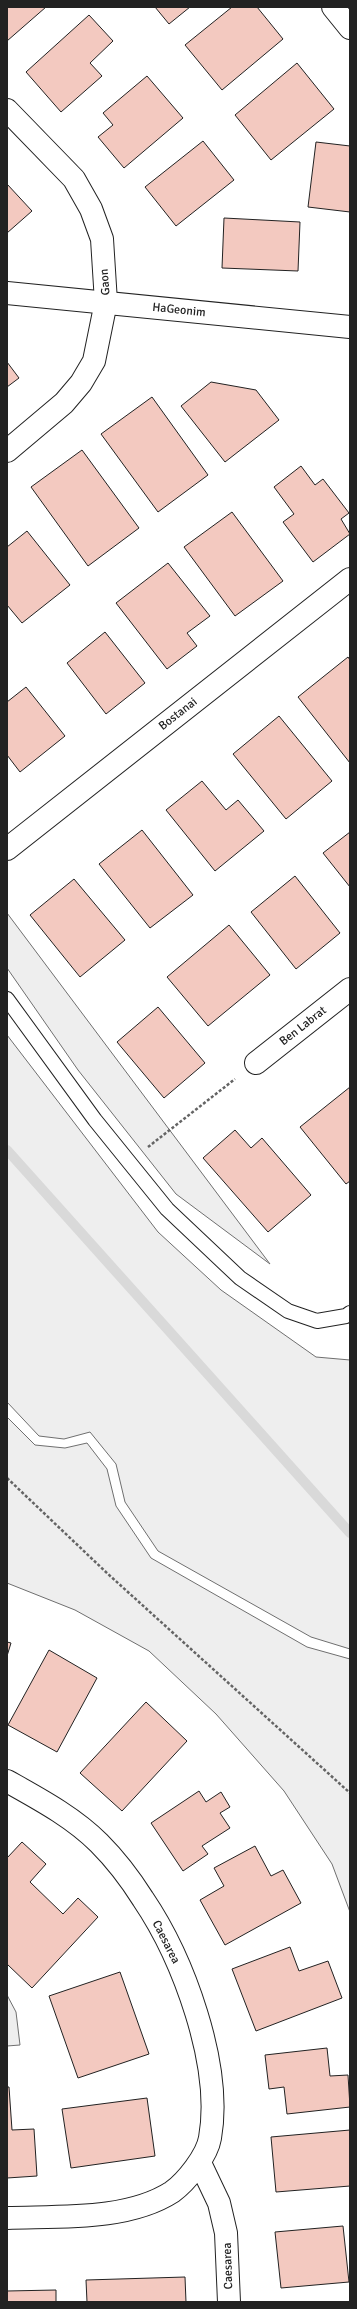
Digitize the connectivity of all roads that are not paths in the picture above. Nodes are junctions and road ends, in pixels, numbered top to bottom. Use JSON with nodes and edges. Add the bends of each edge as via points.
{"nodes":[{"id":1,"x":333,"y":7,"type":"edge"},
{"id":2,"x":350,"y":28,"type":"edge"},
{"id":3,"x":7,"y":110,"type":"edge"},
{"id":4,"x":7,"y":294,"type":"edge"},
{"id":5,"x":106,"y":302,"type":"junction"},
{"id":6,"x":350,"y":327,"type":"edge"},
{"id":7,"x":7,"y":451,"type":"edge"},
{"id":8,"x":350,"y":579,"type":"edge"},
{"id":9,"x":7,"y":849,"type":"edge"},
{"id":10,"x":350,"y":989,"type":"edge"},
{"id":11,"x":7,"y":999,"type":"edge"},
{"id":12,"x":256,"y":1063,"type":"road end"},
{"id":13,"x":350,"y":1313,"type":"edge"},
{"id":14,"x":7,"y":1781,"type":"edge"},
{"id":15,"x":200,"y":2163,"type":"junction"},
{"id":16,"x":7,"y":2218,"type":"edge"},
{"id":17,"x":229,"y":2302,"type":"edge"}],
"edges":[{"from":1,"to":2,"type":"street"},
{"from":3,"to":5,"type":"street","name":"Gaon","via":[[74,179],[91,209],[102,239]]},
{"from":4,"to":5,"type":"street","name":"HaGeonim"},
{"from":5,"to":6,"type":"street","name":"HaGeonim"},
{"from":5,"to":7,"type":"street","name":"Gaon","via":[[94,361],[81,383],[64,403]]},
{"from":8,"to":9,"type":"street","name":"Bostanai"},
{"from":10,"to":12,"type":"street","name":"Ben Labrat"},
{"from":11,"to":13,"type":"lane","via":[[95,1120],[167,1209],[240,1278],[288,1311],[317,1321]]},
{"from":14,"to":15,"type":"street","name":"Caesarea","via":[[50,1805],[99,1843],[143,1898],[172,1949],[198,2012],[210,2068],[210,2139]]},
{"from":15,"to":16,"type":"street","name":"Caesarea","via":[[172,2191],[150,2203],[118,2212]]},
{"from":15,"to":17,"type":"street","name":"Caesarea","via":[[219,2203],[226,2233]]}]}
